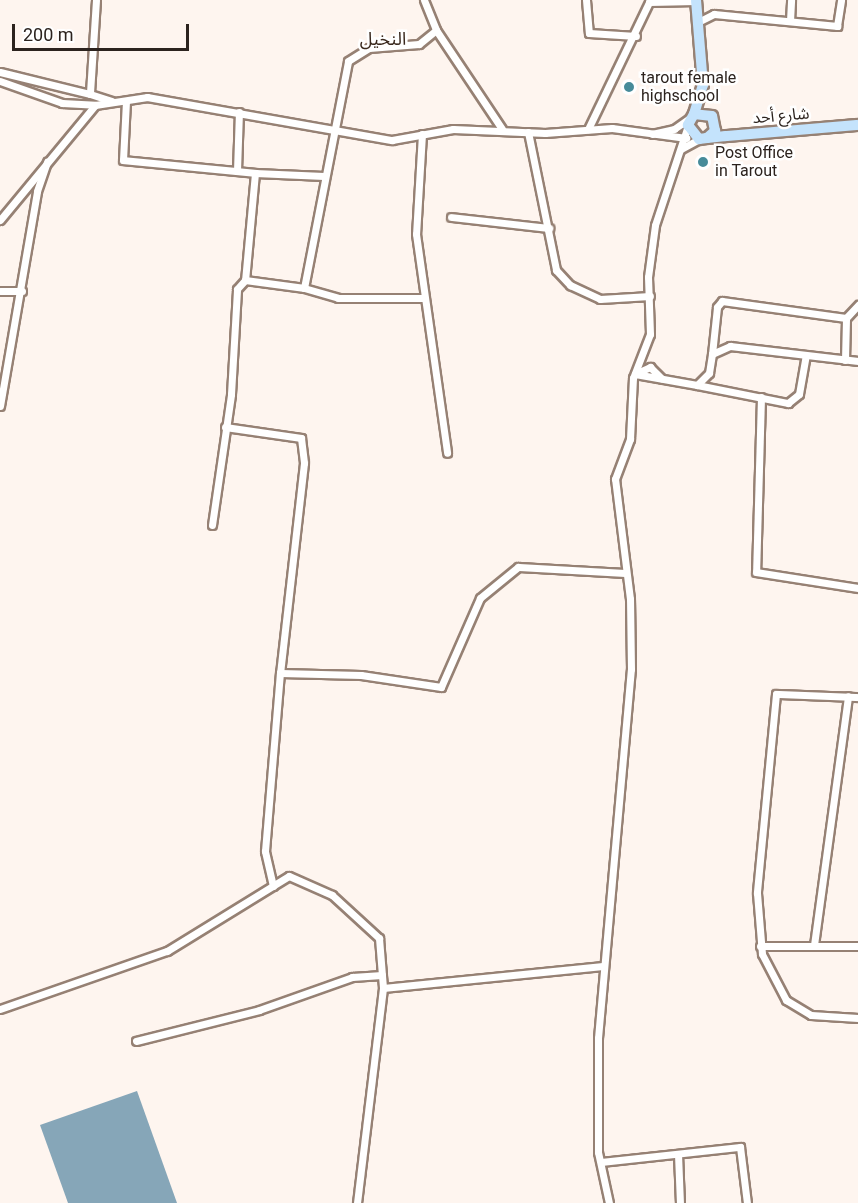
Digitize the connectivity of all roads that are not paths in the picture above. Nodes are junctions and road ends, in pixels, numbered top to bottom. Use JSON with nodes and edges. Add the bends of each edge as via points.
{"nodes":[{"id":1,"x":96,"y":0,"type":"edge"},
{"id":2,"x":424,"y":0,"type":"edge"},
{"id":3,"x":586,"y":0,"type":"edge"},
{"id":4,"x":791,"y":0,"type":"edge"},
{"id":5,"x":841,"y":0,"type":"edge"},
{"id":6,"x":650,"y":1,"type":"edge"},
{"id":7,"x":696,"y":1,"type":"edge"},
{"id":8,"x":790,"y":21,"type":"junction"},
{"id":9,"x":698,"y":22,"type":"junction"},
{"id":10,"x":436,"y":30,"type":"junction"},
{"id":11,"x":636,"y":36,"type":"junction"},
{"id":12,"x":0,"y":72,"type":"edge"},
{"id":13,"x":0,"y":81,"type":"edge"},
{"id":14,"x":703,"y":85,"type":"junction"},
{"id":15,"x":90,"y":94,"type":"junction"},
{"id":16,"x":126,"y":101,"type":"junction"},
{"id":17,"x":116,"y":102,"type":"junction"},
{"id":18,"x":94,"y":105,"type":"junction"},
{"id":19,"x":239,"y":112,"type":"junction"},
{"id":20,"x":691,"y":119,"type":"junction"},
{"id":21,"x":714,"y":120,"type":"junction"},
{"id":22,"x":858,"y":125,"type":"edge"},
{"id":23,"x":502,"y":129,"type":"junction"},
{"id":24,"x":588,"y":129,"type":"junction"},
{"id":25,"x":334,"y":130,"type":"junction"},
{"id":26,"x":528,"y":132,"type":"junction"},
{"id":27,"x":422,"y":134,"type":"junction"},
{"id":28,"x":649,"y":134,"type":"junction"},
{"id":29,"x":748,"y":134,"type":"junction"},
{"id":30,"x":668,"y":138,"type":"junction"},
{"id":31,"x":696,"y":138,"type":"junction"},
{"id":32,"x":679,"y":151,"type":"junction"},
{"id":33,"x":47,"y":162,"type":"junction"},
{"id":34,"x":237,"y":171,"type":"junction"},
{"id":35,"x":255,"y":173,"type":"junction"},
{"id":36,"x":324,"y":176,"type":"junction"},
{"id":37,"x":451,"y":217,"type":"dead end"},
{"id":38,"x":0,"y":220,"type":"edge"},
{"id":39,"x":549,"y":228,"type":"junction"},
{"id":40,"x":245,"y":280,"type":"junction"},
{"id":41,"x":304,"y":288,"type":"junction"},
{"id":42,"x":0,"y":291,"type":"edge"},
{"id":43,"x":22,"y":291,"type":"junction"},
{"id":44,"x":650,"y":296,"type":"junction"},
{"id":45,"x":424,"y":298,"type":"junction"},
{"id":46,"x":858,"y":305,"type":"edge"},
{"id":47,"x":847,"y":319,"type":"junction"},
{"id":48,"x":712,"y":354,"type":"junction"},
{"id":49,"x":806,"y":356,"type":"junction"},
{"id":50,"x":845,"y":360,"type":"junction"},
{"id":51,"x":858,"y":361,"type":"edge"},
{"id":52,"x":635,"y":374,"type":"junction"},
{"id":53,"x":697,"y":384,"type":"junction"},
{"id":54,"x":760,"y":397,"type":"junction"},
{"id":55,"x":0,"y":406,"type":"edge"},
{"id":56,"x":225,"y":427,"type":"junction"},
{"id":57,"x":447,"y":453,"type":"dead end"},
{"id":58,"x":212,"y":525,"type":"dead end"},
{"id":59,"x":626,"y":573,"type":"junction"},
{"id":60,"x":858,"y":588,"type":"edge"},
{"id":61,"x":280,"y":673,"type":"junction"},
{"id":62,"x":848,"y":696,"type":"junction"},
{"id":63,"x":858,"y":697,"type":"edge"},
{"id":64,"x":273,"y":886,"type":"junction"},
{"id":65,"x":814,"y":945,"type":"junction"},
{"id":66,"x":760,"y":946,"type":"junction"},
{"id":67,"x":858,"y":946,"type":"edge"},
{"id":68,"x":603,"y":966,"type":"junction"},
{"id":69,"x":382,"y":975,"type":"junction"},
{"id":70,"x":383,"y":988,"type":"junction"},
{"id":71,"x":0,"y":1009,"type":"edge"},
{"id":72,"x":858,"y":1018,"type":"edge"},
{"id":73,"x":136,"y":1041,"type":"dead end"},
{"id":74,"x":678,"y":1154,"type":"junction"},
{"id":75,"x":601,"y":1162,"type":"junction"},
{"id":76,"x":357,"y":1203,"type":"edge"},
{"id":77,"x":609,"y":1203,"type":"edge"},
{"id":78,"x":680,"y":1203,"type":"edge"},
{"id":79,"x":747,"y":1203,"type":"edge"}],
"edges":[{"from":1,"to":15,"type":"street"},
{"from":2,"to":10,"type":"street"},
{"from":3,"to":11,"type":"street","via":[[589,33]]},
{"from":4,"to":8,"type":"street"},
{"from":5,"to":8,"type":"street","via":[[837,26]]},
{"from":6,"to":7,"type":"street"},
{"from":6,"to":11,"type":"street"},
{"from":7,"to":9,"type":"main road"},
{"from":8,"to":9,"type":"street","via":[[714,14]]},
{"from":9,"to":14,"type":"main road"},
{"from":10,"to":23,"type":"street"},
{"from":10,"to":25,"type":"street","via":[[419,44],[356,53],[348,61]]},
{"from":11,"to":24,"type":"street"},
{"from":12,"to":15,"type":"street"},
{"from":13,"to":18,"type":"street","via":[[62,103]]},
{"from":14,"to":20,"type":"main road"},
{"from":14,"to":21,"type":"main road"},
{"from":15,"to":17,"type":"street"},
{"from":16,"to":17,"type":"street"},
{"from":16,"to":19,"type":"street","via":[[147,97]]},
{"from":16,"to":34,"type":"street","via":[[123,160]]},
{"from":17,"to":18,"type":"street"},
{"from":18,"to":33,"type":"street"},
{"from":19,"to":25,"type":"street"},
{"from":19,"to":34,"type":"street"},
{"from":20,"to":21,"type":"main road"},
{"from":20,"to":28,"type":"street","via":[[674,129]]},
{"from":20,"to":31,"type":"main road"},
{"from":21,"to":29,"type":"main road"},
{"from":21,"to":31,"type":"main road"},
{"from":22,"to":29,"type":"main road","name":"شارع أحد"},
{"from":23,"to":26,"type":"street"},
{"from":23,"to":27,"type":"street"},
{"from":24,"to":26,"type":"street"},
{"from":24,"to":28,"type":"street"},
{"from":25,"to":27,"type":"street","via":[[392,140]]},
{"from":25,"to":36,"type":"street"},
{"from":26,"to":39,"type":"street"},
{"from":27,"to":45,"type":"street","via":[[416,234]]},
{"from":28,"to":30,"type":"street"},
{"from":29,"to":31,"type":"main road","name":"شارع أحد"},
{"from":30,"to":31,"type":"street"},
{"from":30,"to":32,"type":"street"},
{"from":31,"to":32,"type":"street"},
{"from":31,"to":32,"type":"street"},
{"from":32,"to":44,"type":"street","via":[[656,225]]},
{"from":33,"to":38,"type":"street"},
{"from":33,"to":43,"type":"street","via":[[37,191]]},
{"from":34,"to":35,"type":"street"},
{"from":35,"to":36,"type":"street"},
{"from":35,"to":40,"type":"street"},
{"from":36,"to":41,"type":"street","via":[[320,223]]},
{"from":37,"to":39,"type":"street"},
{"from":39,"to":44,"type":"street","via":[[556,270],[570,285],[600,299]]},
{"from":40,"to":41,"type":"street"},
{"from":40,"to":56,"type":"street","via":[[237,289]]},
{"from":41,"to":45,"type":"street","via":[[338,298]]},
{"from":42,"to":43,"type":"street"},
{"from":43,"to":55,"type":"street"},
{"from":44,"to":52,"type":"street","via":[[650,334]]},
{"from":45,"to":57,"type":"street"},
{"from":46,"to":47,"type":"street"},
{"from":47,"to":48,"type":"street","via":[[722,301],[717,307]]},
{"from":47,"to":50,"type":"street"},
{"from":48,"to":49,"type":"street","via":[[730,346]]},
{"from":48,"to":53,"type":"street","via":[[709,373]]},
{"from":49,"to":50,"type":"street"},
{"from":49,"to":54,"type":"street","via":[[795,400]]},
{"from":50,"to":51,"type":"street"},
{"from":52,"to":53,"type":"street"},
{"from":52,"to":59,"type":"street","via":[[630,439],[615,479]]},
{"from":53,"to":54,"type":"street"},
{"from":54,"to":60,"type":"street","via":[[756,572]]},
{"from":56,"to":58,"type":"street"},
{"from":56,"to":61,"type":"street","via":[[301,438],[304,463]]},
{"from":59,"to":61,"type":"street","via":[[518,567],[480,598],[441,687],[361,675]]},
{"from":59,"to":68,"type":"street","via":[[630,599],[628,732]]},
{"from":61,"to":64,"type":"street","via":[[266,850]]},
{"from":62,"to":63,"type":"street"},
{"from":62,"to":65,"type":"street"},
{"from":62,"to":66,"type":"street","via":[[776,694],[757,893]]},
{"from":64,"to":69,"type":"street","via":[[289,876],[332,895],[379,938]]},
{"from":64,"to":71,"type":"street","via":[[167,951]]},
{"from":65,"to":66,"type":"street"},
{"from":65,"to":67,"type":"street"},
{"from":66,"to":72,"type":"street","via":[[774,980],[798,1010]]},
{"from":68,"to":70,"type":"street"},
{"from":68,"to":75,"type":"street","via":[[597,1114]]},
{"from":69,"to":70,"type":"street"},
{"from":69,"to":73,"type":"street","via":[[352,977],[259,1010]]},
{"from":70,"to":76,"type":"street"},
{"from":74,"to":75,"type":"street"},
{"from":74,"to":78,"type":"street"},
{"from":74,"to":79,"type":"street","via":[[740,1147]]},
{"from":75,"to":77,"type":"street"}]}
